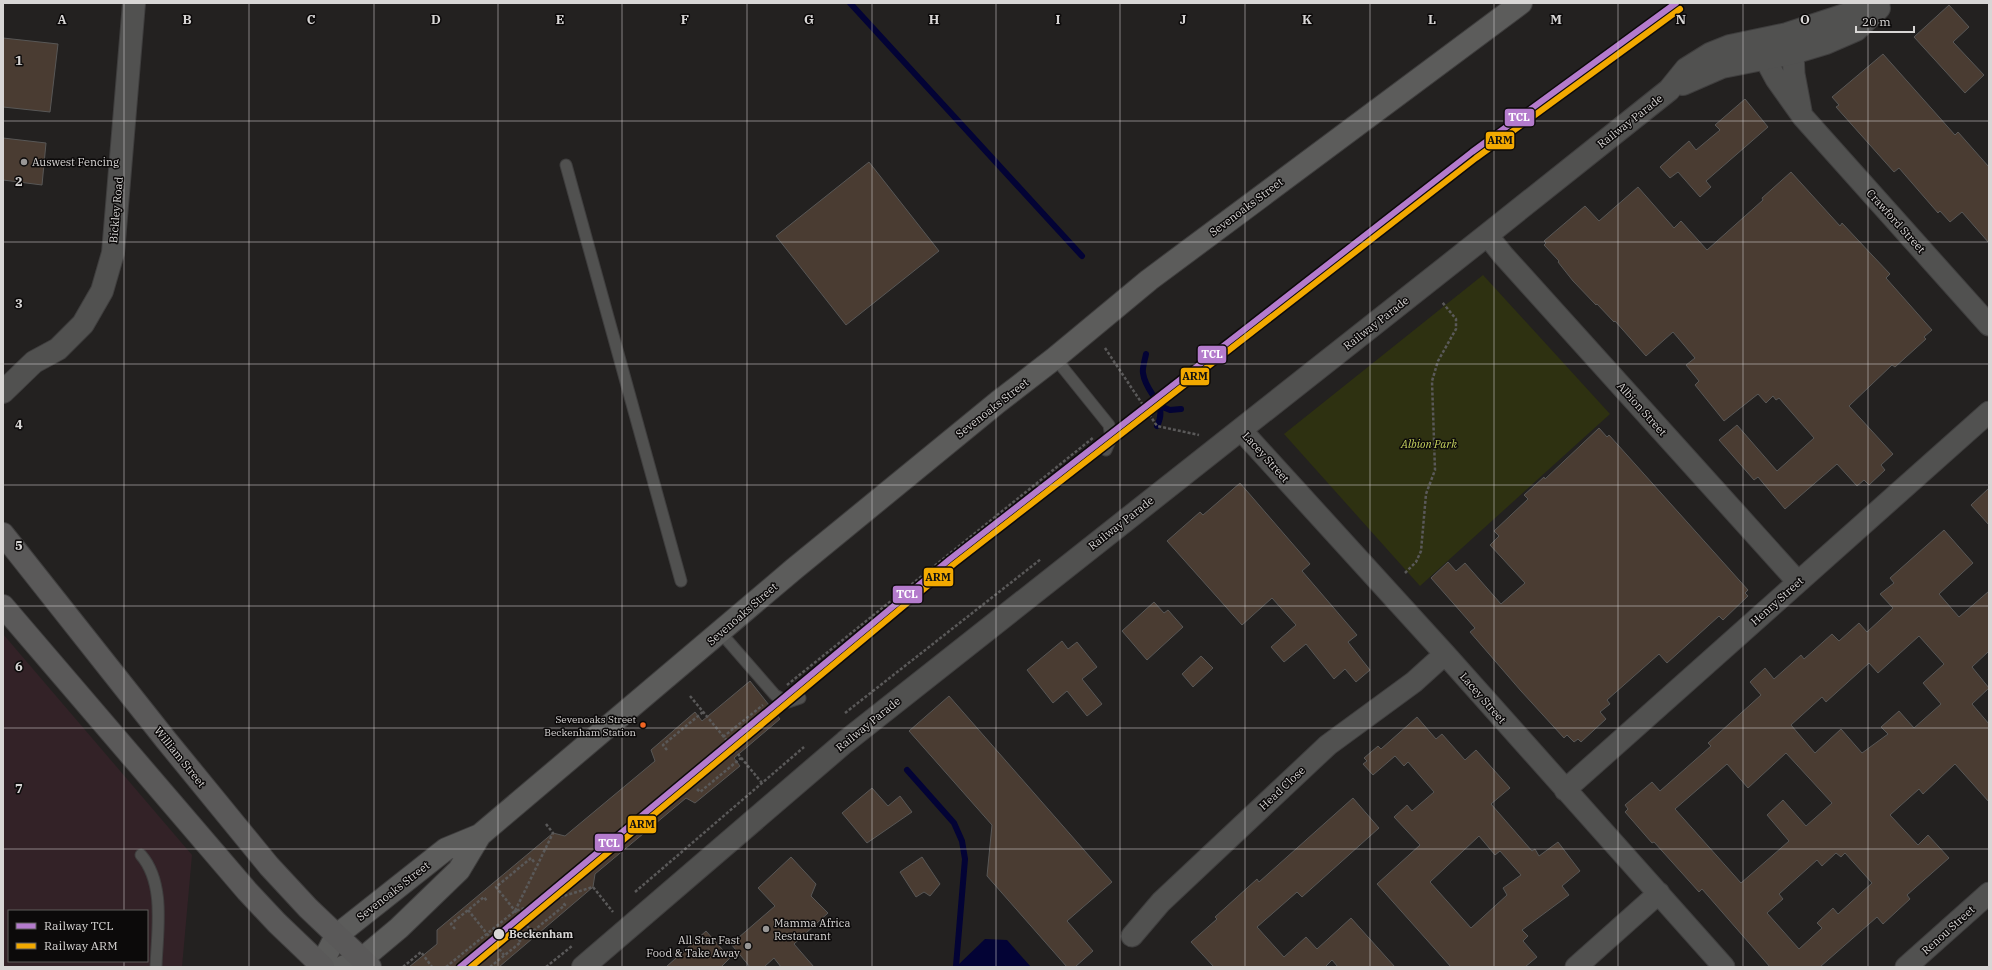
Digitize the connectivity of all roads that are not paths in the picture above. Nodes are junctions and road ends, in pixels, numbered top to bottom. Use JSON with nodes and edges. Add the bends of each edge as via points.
{"nodes":[{"id":1,"x":134,"y":3,"type":"edge"},
{"id":2,"x":1521,"y":3,"type":"edge"},
{"id":3,"x":1881,"y":6,"type":"edge"},
{"id":4,"x":1790,"y":43,"type":"junction"},
{"id":5,"x":1760,"y":49,"type":"junction"},
{"id":6,"x":1802,"y":117,"type":"junction"},
{"id":7,"x":566,"y":165,"type":"dead end"},
{"id":8,"x":1487,"y":235,"type":"junction"},
{"id":9,"x":1989,"y":325,"type":"edge"},
{"id":10,"x":1055,"y":358,"type":"junction"},
{"id":11,"x":34,"y":362,"type":"junction"},
{"id":12,"x":3,"y":368,"type":"edge"},
{"id":13,"x":3,"y":392,"type":"edge"},
{"id":14,"x":1989,"y":412,"type":"edge"},
{"id":15,"x":1241,"y":430,"type":"junction"},
{"id":16,"x":1106,"y":450,"type":"dead end"},
{"id":17,"x":3,"y":534,"type":"edge"},
{"id":18,"x":681,"y":581,"type":"dead end"},
{"id":19,"x":1798,"y":582,"type":"junction"},
{"id":20,"x":3,"y":606,"type":"edge"},
{"id":21,"x":721,"y":632,"type":"junction"},
{"id":22,"x":1445,"y":654,"type":"junction"},
{"id":23,"x":800,"y":698,"type":"dead end"},
{"id":24,"x":1565,"y":790,"type":"junction"},
{"id":25,"x":480,"y":835,"type":"junction"},
{"id":26,"x":141,"y":855,"type":"dead end"},
{"id":27,"x":1659,"y":893,"type":"junction"},
{"id":28,"x":1989,"y":893,"type":"edge"},
{"id":29,"x":152,"y":929,"type":"edge"},
{"id":30,"x":336,"y":936,"type":"junction"},
{"id":31,"x":1132,"y":936,"type":"dead end"},
{"id":32,"x":358,"y":964,"type":"edge"},
{"id":33,"x":322,"y":966,"type":"edge"},
{"id":34,"x":156,"y":967,"type":"edge"},
{"id":35,"x":583,"y":967,"type":"edge"},
{"id":36,"x":1576,"y":967,"type":"edge"},
{"id":37,"x":1724,"y":967,"type":"edge"},
{"id":38,"x":1906,"y":967,"type":"edge"}],
"edges":[{"from":1,"to":11,"type":"street","name":"Bickley Road","via":[[113,253],[102,292],[83,324],[58,349]]},
{"from":2,"to":10,"type":"main road","name":"Sevenoaks Street","via":[[1149,280]]},
{"from":3,"to":4,"type":"street","name":"Railway Parade","via":[[1856,30],[1826,43]]},
{"from":4,"to":5,"type":"street","name":"Railway Parade"},
{"from":4,"to":6,"type":"street"},
{"from":5,"to":6,"type":"street","name":"Crawford Street"},
{"from":5,"to":8,"type":"street","name":"Railway Parade","via":[[1669,90]]},
{"from":6,"to":9,"type":"street","name":"Crawford Street"},
{"from":7,"to":18,"type":"lane"},
{"from":8,"to":15,"type":"street","name":"Railway Parade"},
{"from":8,"to":19,"type":"street","name":"Albion Street"},
{"from":10,"to":16,"type":"lane","via":[[1108,425],[1111,438]]},
{"from":10,"to":21,"type":"main road","name":"Sevenoaks Street","via":[[998,402]]},
{"from":11,"to":12,"type":"street","name":"Bickley Road"},
{"from":11,"to":13,"type":"street","name":"Bickley Road"},
{"from":14,"to":19,"type":"street","name":"Henry Street"},
{"from":15,"to":22,"type":"street","name":"Lacey Street"},
{"from":15,"to":35,"type":"street","name":"Railway Parade","via":[[845,742]]},
{"from":17,"to":30,"type":"main road","name":"William Street","via":[[269,866]]},
{"from":19,"to":24,"type":"street","name":"Henry Street"},
{"from":20,"to":33,"type":"main road","via":[[247,891]]},
{"from":21,"to":23,"type":"lane","via":[[775,695],[788,702]]},
{"from":21,"to":25,"type":"main road","name":"Sevenoaks Street"},
{"from":22,"to":24,"type":"street","name":"Lacey Street"},
{"from":22,"to":31,"type":"street","name":"Head Close","via":[[1414,682],[1328,745],[1161,902]]},
{"from":24,"to":27,"type":"street","name":"Lacey Street"},
{"from":25,"to":30,"type":"main road","name":"Sevenoaks Street","via":[[446,849]]},
{"from":25,"to":32,"type":"main road","name":"Sevenoaks Street","via":[[459,870]]},
{"from":26,"to":29,"type":"lane","via":[[154,880],[157,897]]},
{"from":27,"to":36,"type":"street"},
{"from":27,"to":37,"type":"street","name":"Lacey Street"},
{"from":28,"to":38,"type":"street","name":"Renou Street"},
{"from":29,"to":34,"type":"lane"},
{"from":30,"to":32,"type":"main road","name":"William Street"},
{"from":30,"to":33,"type":"main road","name":"Sevenoaks Street"}]}
